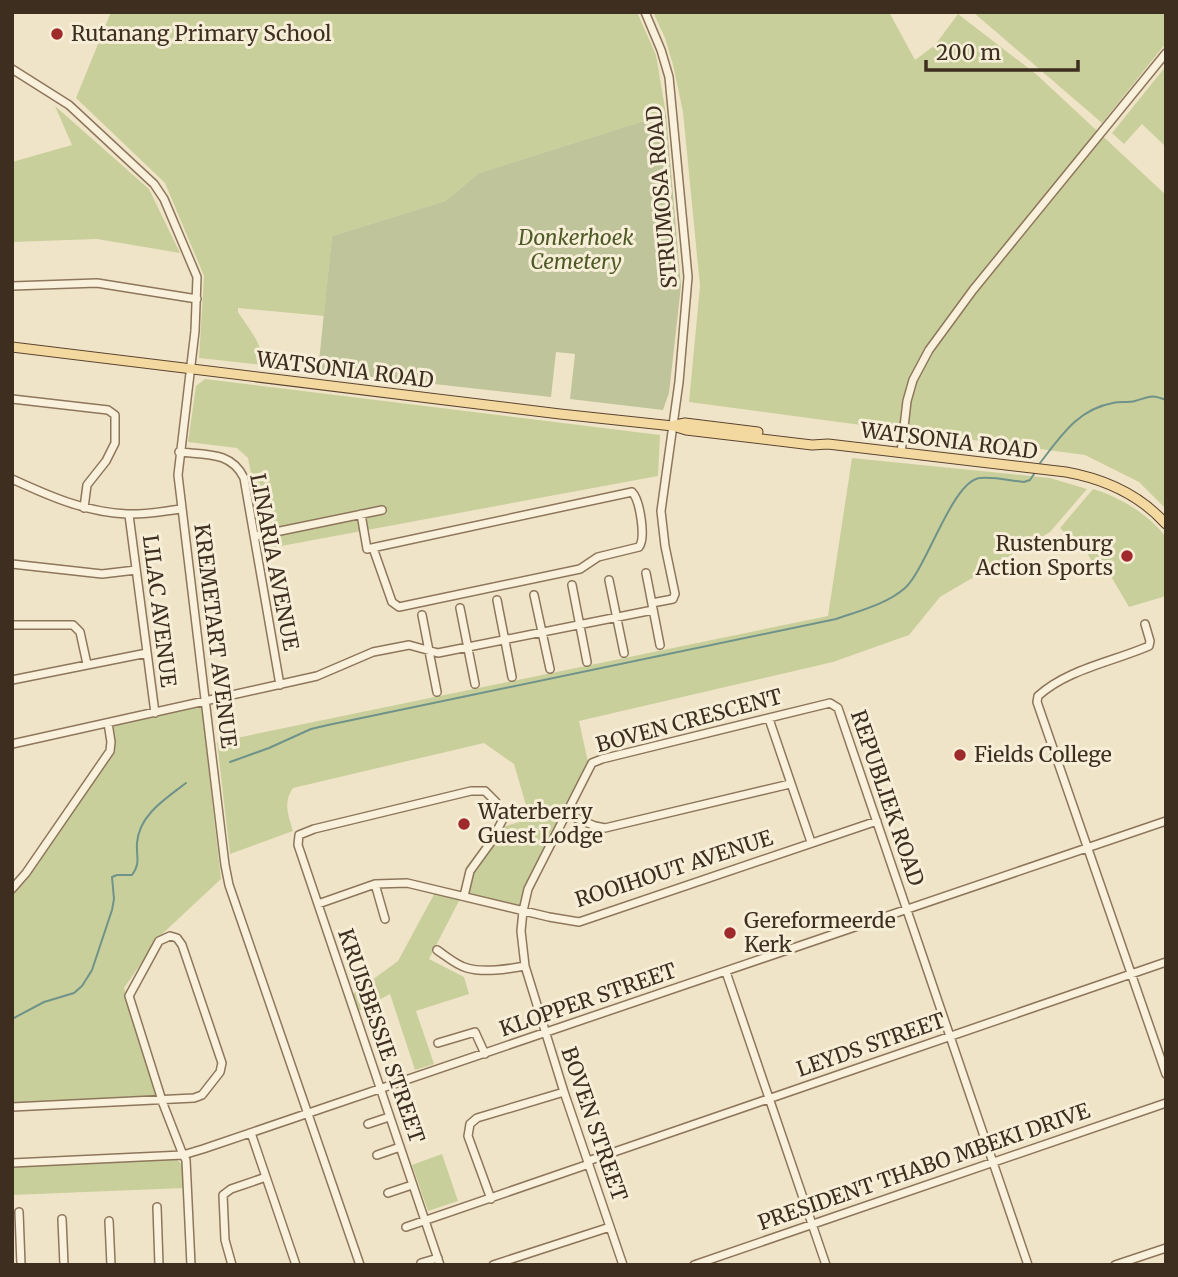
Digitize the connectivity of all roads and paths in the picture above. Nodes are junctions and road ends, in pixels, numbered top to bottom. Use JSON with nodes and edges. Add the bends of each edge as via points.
{"nodes":[{"id":1,"x":645,"y":12,"type":"edge"},
{"id":2,"x":1166,"y":53,"type":"edge"},
{"id":3,"x":12,"y":69,"type":"edge"},
{"id":4,"x":12,"y":286,"type":"edge"},
{"id":5,"x":197,"y":299,"type":"junction"},
{"id":6,"x":12,"y":347,"type":"edge"},
{"id":7,"x":189,"y":367,"type":"junction"},
{"id":8,"x":12,"y":399,"type":"edge"},
{"id":9,"x":673,"y":426,"type":"junction"},
{"id":10,"x":179,"y":453,"type":"junction"},
{"id":11,"x":901,"y":453,"type":"junction"},
{"id":12,"x":12,"y":479,"type":"edge"},
{"id":13,"x":84,"y":508,"type":"junction"},
{"id":14,"x":181,"y":509,"type":"junction"},
{"id":15,"x":382,"y":510,"type":"dead end"},
{"id":16,"x":360,"y":514,"type":"junction"},
{"id":17,"x":129,"y":515,"type":"junction"},
{"id":18,"x":1166,"y":524,"type":"edge"},
{"id":19,"x":256,"y":536,"type":"junction"},
{"id":20,"x":373,"y":548,"type":"junction"},
{"id":21,"x":12,"y":564,"type":"edge"},
{"id":22,"x":136,"y":569,"type":"junction"},
{"id":23,"x":646,"y":573,"type":"dead end"},
{"id":24,"x":609,"y":580,"type":"dead end"},
{"id":25,"x":572,"y":585,"type":"dead end"},
{"id":26,"x":534,"y":596,"type":"dead end"},
{"id":27,"x":497,"y":600,"type":"dead end"},
{"id":28,"x":652,"y":607,"type":"junction"},
{"id":29,"x":460,"y":608,"type":"dead end"},
{"id":30,"x":422,"y":615,"type":"dead end"},
{"id":31,"x":616,"y":617,"type":"junction"},
{"id":32,"x":1145,"y":624,"type":"dead end"},
{"id":33,"x":12,"y":625,"type":"edge"},
{"id":34,"x":579,"y":625,"type":"junction"},
{"id":35,"x":542,"y":632,"type":"junction"},
{"id":36,"x":505,"y":640,"type":"junction"},
{"id":37,"x":660,"y":645,"type":"dead end"},
{"id":38,"x":468,"y":647,"type":"junction"},
{"id":39,"x":429,"y":652,"type":"junction"},
{"id":40,"x":147,"y":653,"type":"junction"},
{"id":41,"x":624,"y":653,"type":"dead end"},
{"id":42,"x":586,"y":662,"type":"dead end"},
{"id":43,"x":87,"y":664,"type":"junction"},
{"id":44,"x":550,"y":669,"type":"dead end"},
{"id":45,"x":512,"y":677,"type":"dead end"},
{"id":46,"x":12,"y":680,"type":"edge"},
{"id":47,"x":475,"y":684,"type":"dead end"},
{"id":48,"x":280,"y":685,"type":"junction"},
{"id":49,"x":437,"y":692,"type":"dead end"},
{"id":50,"x":206,"y":701,"type":"junction"},
{"id":51,"x":830,"y":703,"type":"joint"},
{"id":52,"x":155,"y":713,"type":"junction"},
{"id":53,"x":769,"y":719,"type":"junction"},
{"id":54,"x":107,"y":723,"type":"junction"},
{"id":55,"x":12,"y":744,"type":"edge"},
{"id":56,"x":790,"y":784,"type":"junction"},
{"id":57,"x":566,"y":814,"type":"junction"},
{"id":58,"x":877,"y":821,"type":"junction"},
{"id":59,"x":1166,"y":821,"type":"edge"},
{"id":60,"x":811,"y":842,"type":"junction"},
{"id":61,"x":1088,"y":848,"type":"junction"},
{"id":62,"x":375,"y":884,"type":"junction"},
{"id":63,"x":12,"y":889,"type":"edge"},
{"id":64,"x":464,"y":896,"type":"junction"},
{"id":65,"x":318,"y":904,"type":"junction"},
{"id":66,"x":907,"y":909,"type":"junction"},
{"id":67,"x":523,"y":911,"type":"junction"},
{"id":68,"x":386,"y":919,"type":"dead end"},
{"id":69,"x":437,"y":950,"type":"dead end"},
{"id":70,"x":1166,"y":962,"type":"edge"},
{"id":71,"x":525,"y":966,"type":"junction"},
{"id":72,"x":726,"y":972,"type":"junction"},
{"id":73,"x":1130,"y":974,"type":"junction"},
{"id":74,"x":545,"y":1032,"type":"junction"},
{"id":75,"x":950,"y":1036,"type":"junction"},
{"id":76,"x":438,"y":1042,"type":"dead end"},
{"id":77,"x":485,"y":1054,"type":"junction"},
{"id":78,"x":1166,"y":1074,"type":"edge"},
{"id":79,"x":379,"y":1089,"type":"junction"},
{"id":80,"x":564,"y":1092,"type":"junction"},
{"id":81,"x":770,"y":1098,"type":"junction"},
{"id":82,"x":162,"y":1101,"type":"junction"},
{"id":83,"x":1166,"y":1103,"type":"edge"},
{"id":84,"x":12,"y":1107,"type":"edge"},
{"id":85,"x":309,"y":1114,"type":"junction"},
{"id":86,"x":389,"y":1117,"type":"junction"},
{"id":87,"x":368,"y":1124,"type":"dead end"},
{"id":88,"x":251,"y":1133,"type":"junction"},
{"id":89,"x":400,"y":1147,"type":"junction"},
{"id":90,"x":183,"y":1155,"type":"junction"},
{"id":91,"x":377,"y":1155,"type":"dead end"},
{"id":92,"x":12,"y":1163,"type":"edge"},
{"id":93,"x":588,"y":1163,"type":"junction"},
{"id":94,"x":992,"y":1163,"type":"junction"},
{"id":95,"x":266,"y":1177,"type":"junction"},
{"id":96,"x":412,"y":1185,"type":"junction"},
{"id":97,"x":387,"y":1193,"type":"dead end"},
{"id":98,"x":491,"y":1199,"type":"junction"},
{"id":99,"x":157,"y":1207,"type":"dead end"},
{"id":100,"x":19,"y":1212,"type":"dead end"},
{"id":101,"x":62,"y":1219,"type":"dead end"},
{"id":102,"x":424,"y":1220,"type":"junction"},
{"id":103,"x":109,"y":1221,"type":"dead end"},
{"id":104,"x":16,"y":1222,"type":"edge"},
{"id":105,"x":812,"y":1224,"type":"junction"},
{"id":106,"x":406,"y":1227,"type":"dead end"},
{"id":107,"x":610,"y":1227,"type":"junction"},
{"id":108,"x":1166,"y":1248,"type":"edge"},
{"id":109,"x":16,"y":1249,"type":"edge"},
{"id":110,"x":439,"y":1261,"type":"edge"},
{"id":111,"x":421,"y":1263,"type":"dead end"},
{"id":112,"x":21,"y":1265,"type":"edge"},
{"id":113,"x":64,"y":1265,"type":"edge"},
{"id":114,"x":111,"y":1265,"type":"edge"},
{"id":115,"x":159,"y":1265,"type":"edge"},
{"id":116,"x":191,"y":1265,"type":"edge"},
{"id":117,"x":232,"y":1265,"type":"edge"},
{"id":118,"x":296,"y":1265,"type":"edge"},
{"id":119,"x":360,"y":1265,"type":"edge"},
{"id":120,"x":493,"y":1265,"type":"edge"},
{"id":121,"x":624,"y":1265,"type":"edge"},
{"id":122,"x":694,"y":1265,"type":"edge"},
{"id":123,"x":826,"y":1265,"type":"edge"},
{"id":124,"x":1028,"y":1265,"type":"edge"},
{"id":125,"x":1115,"y":1265,"type":"edge"}],
"edges":[{"from":1,"to":9,"type":"street","name":"STRUMOSA ROAD","via":[[669,77],[687,254],[688,293]]},
{"from":2,"to":11,"type":"street","via":[[929,349],[907,401]]},
{"from":3,"to":5,"type":"street","name":"KREMETART AVENUE","via":[[69,105],[160,192],[195,271]]},
{"from":4,"to":5,"type":"street","via":[[97,283]]},
{"from":5,"to":7,"type":"street","name":"KREMETART AVENUE"},
{"from":6,"to":7,"type":"main road","name":"WATSONIA ROAD"},
{"from":7,"to":9,"type":"main road","name":"WATSONIA ROAD"},
{"from":7,"to":10,"type":"street","name":"KREMETART AVENUE"},
{"from":8,"to":13,"type":"street","via":[[108,410],[115,415],[115,443],[88,485]]},
{"from":9,"to":11,"type":"main road","name":"WATSONIA ROAD","via":[[685,423]]},
{"from":9,"to":28,"type":"street","name":"STRUMOSA ROAD","via":[[661,512],[675,594]]},
{"from":10,"to":14,"type":"street","name":"KREMETART AVENUE"},
{"from":10,"to":19,"type":"street","name":"LINARIA AVENUE","via":[[234,463],[244,478]]},
{"from":11,"to":18,"type":"main road","name":"WATSONIA ROAD","via":[[1099,480],[1123,490]]},
{"from":12,"to":13,"type":"street"},
{"from":13,"to":17,"type":"street"},
{"from":14,"to":17,"type":"street"},
{"from":14,"to":50,"type":"street","name":"KREMETART AVENUE"},
{"from":15,"to":16,"type":"street"},
{"from":16,"to":19,"type":"street"},
{"from":16,"to":20,"type":"street","via":[[367,549]]},
{"from":17,"to":22,"type":"street","name":"LILAC AVENUE"},
{"from":19,"to":48,"type":"street","name":"LINARIA AVENUE"},
{"from":20,"to":20,"type":"street","via":[[392,602],[400,607],[580,569],[598,557],[639,547],[644,539],[635,495],[628,491]]},
{"from":21,"to":22,"type":"street","via":[[102,574]]},
{"from":22,"to":40,"type":"street","name":"LILAC AVENUE"},
{"from":23,"to":28,"type":"street"},
{"from":24,"to":31,"type":"street"},
{"from":25,"to":34,"type":"street"},
{"from":26,"to":35,"type":"street"},
{"from":27,"to":36,"type":"street"},
{"from":28,"to":31,"type":"street"},
{"from":28,"to":37,"type":"street"},
{"from":29,"to":38,"type":"street"},
{"from":30,"to":39,"type":"street"},
{"from":31,"to":34,"type":"street"},
{"from":31,"to":41,"type":"street"},
{"from":32,"to":61,"type":"street","via":[[1149,646],[1083,670],[1038,696]]},
{"from":33,"to":43,"type":"street","via":[[73,625],[80,632]]},
{"from":34,"to":35,"type":"street"},
{"from":34,"to":42,"type":"street"},
{"from":35,"to":36,"type":"street"},
{"from":35,"to":44,"type":"street"},
{"from":36,"to":38,"type":"street"},
{"from":36,"to":45,"type":"street"},
{"from":38,"to":39,"type":"street"},
{"from":38,"to":47,"type":"street"},
{"from":39,"to":48,"type":"street","via":[[409,645],[373,652],[327,673]]},
{"from":39,"to":49,"type":"street"},
{"from":40,"to":43,"type":"street"},
{"from":40,"to":52,"type":"street","name":"LILAC AVENUE"},
{"from":43,"to":46,"type":"street"},
{"from":48,"to":50,"type":"street"},
{"from":50,"to":52,"type":"street"},
{"from":50,"to":85,"type":"street","name":"KREMETART AVENUE","via":[[229,884]]},
{"from":51,"to":53,"type":"street","name":"BOVEN CRESCENT"},
{"from":51,"to":58,"type":"street","name":"REPUBLIEK ROAD","via":[[838,708]]},
{"from":52,"to":54,"type":"street"},
{"from":53,"to":56,"type":"street"},
{"from":53,"to":57,"type":"street","name":"BOVEN CRESCENT","via":[[596,761]]},
{"from":54,"to":55,"type":"street"},
{"from":54,"to":63,"type":"street","via":[[110,751]]},
{"from":56,"to":57,"type":"street","via":[[605,828]]},
{"from":56,"to":60,"type":"street"},
{"from":57,"to":67,"type":"street","name":"BOVEN CRESCENT","via":[[532,880]]},
{"from":58,"to":60,"type":"street","name":"ROOIHOUT AVENUE"},
{"from":58,"to":66,"type":"street","name":"REPUBLIEK ROAD"},
{"from":59,"to":61,"type":"street","name":"KLOPPER STREET"},
{"from":60,"to":67,"type":"street","name":"ROOIHOUT AVENUE","via":[[579,922]]},
{"from":61,"to":66,"type":"street","name":"KLOPPER STREET"},
{"from":61,"to":73,"type":"street"},
{"from":62,"to":64,"type":"street","name":"ROOIHOUT AVENUE","via":[[407,883]]},
{"from":62,"to":65,"type":"street","name":"ROOIHOUT AVENUE"},
{"from":62,"to":68,"type":"street"},
{"from":64,"to":65,"type":"street","name":"KRUISBESSIE STREET","via":[[470,871],[503,819],[485,791],[303,832],[297,840]]},
{"from":64,"to":67,"type":"street","name":"ROOIHOUT AVENUE"},
{"from":65,"to":79,"type":"street","name":"KRUISBESSIE STREET"},
{"from":66,"to":72,"type":"street","name":"KLOPPER STREET"},
{"from":66,"to":75,"type":"street","name":"REPUBLIEK ROAD"},
{"from":67,"to":71,"type":"street","name":"BOVEN STREET"},
{"from":69,"to":71,"type":"street","via":[[471,969]]},
{"from":70,"to":73,"type":"street","name":"LEYDS STREET"},
{"from":71,"to":74,"type":"street","name":"BOVEN STREET"},
{"from":72,"to":74,"type":"street","name":"KLOPPER STREET"},
{"from":72,"to":81,"type":"street"},
{"from":73,"to":75,"type":"street","name":"LEYDS STREET"},
{"from":73,"to":78,"type":"street"},
{"from":74,"to":77,"type":"street","name":"KLOPPER STREET"},
{"from":74,"to":80,"type":"street","name":"BOVEN STREET"},
{"from":75,"to":81,"type":"street","name":"LEYDS STREET"},
{"from":75,"to":94,"type":"street","name":"REPUBLIEK ROAD"},
{"from":76,"to":77,"type":"street","via":[[475,1032]]},
{"from":77,"to":79,"type":"street","name":"KLOPPER STREET"},
{"from":79,"to":85,"type":"street","name":"KLOPPER STREET"},
{"from":79,"to":86,"type":"street","name":"KRUISBESSIE STREET"},
{"from":80,"to":93,"type":"street","name":"BOVEN STREET"},
{"from":80,"to":98,"type":"street","via":[[470,1124],[468,1136]]},
{"from":81,"to":93,"type":"street","name":"LEYDS STREET"},
{"from":81,"to":105,"type":"street"},
{"from":82,"to":82,"type":"street","via":[[129,996],[157,944],[172,936],[182,945],[222,1063],[202,1095]]},
{"from":82,"to":84,"type":"street"},
{"from":82,"to":90,"type":"street"},
{"from":83,"to":94,"type":"street","name":"PRESIDENT THABO MBEKI DRIVE"},
{"from":85,"to":88,"type":"street","name":"KLOPPER STREET"},
{"from":85,"to":119,"type":"street","name":"KREMETART AVENUE"},
{"from":86,"to":87,"type":"street"},
{"from":86,"to":89,"type":"street","name":"KRUISBESSIE STREET"},
{"from":88,"to":90,"type":"street","name":"KLOPPER STREET"},
{"from":88,"to":95,"type":"street"},
{"from":89,"to":91,"type":"street"},
{"from":89,"to":96,"type":"street","name":"KRUISBESSIE STREET"},
{"from":90,"to":92,"type":"street","name":"KLOPPER STREET"},
{"from":90,"to":116,"type":"street"},
{"from":93,"to":98,"type":"street","name":"LEYDS STREET"},
{"from":93,"to":107,"type":"street","name":"BOVEN STREET"},
{"from":94,"to":105,"type":"street","name":"PRESIDENT THABO MBEKI DRIVE"},
{"from":94,"to":124,"type":"street","name":"REPUBLIEK ROAD"},
{"from":95,"to":117,"type":"street","via":[[223,1195],[225,1240]]},
{"from":95,"to":118,"type":"street"},
{"from":96,"to":97,"type":"street"},
{"from":96,"to":102,"type":"street","name":"KRUISBESSIE STREET"},
{"from":98,"to":102,"type":"street","name":"LEYDS STREET"},
{"from":99,"to":115,"type":"street"},
{"from":100,"to":104,"type":"street"},
{"from":101,"to":113,"type":"street"},
{"from":102,"to":106,"type":"street","name":"LEYDS STREET"},
{"from":102,"to":110,"type":"street","name":"KRUISBESSIE STREET"},
{"from":103,"to":114,"type":"street"},
{"from":104,"to":109,"type":"street"},
{"from":105,"to":122,"type":"street","name":"PRESIDENT THABO MBEKI DRIVE"},
{"from":105,"to":123,"type":"street"},
{"from":107,"to":120,"type":"street"},
{"from":107,"to":121,"type":"street","name":"BOVEN STREET"},
{"from":108,"to":125,"type":"street"},
{"from":109,"to":112,"type":"street"},
{"from":110,"to":111,"type":"street"}]}
